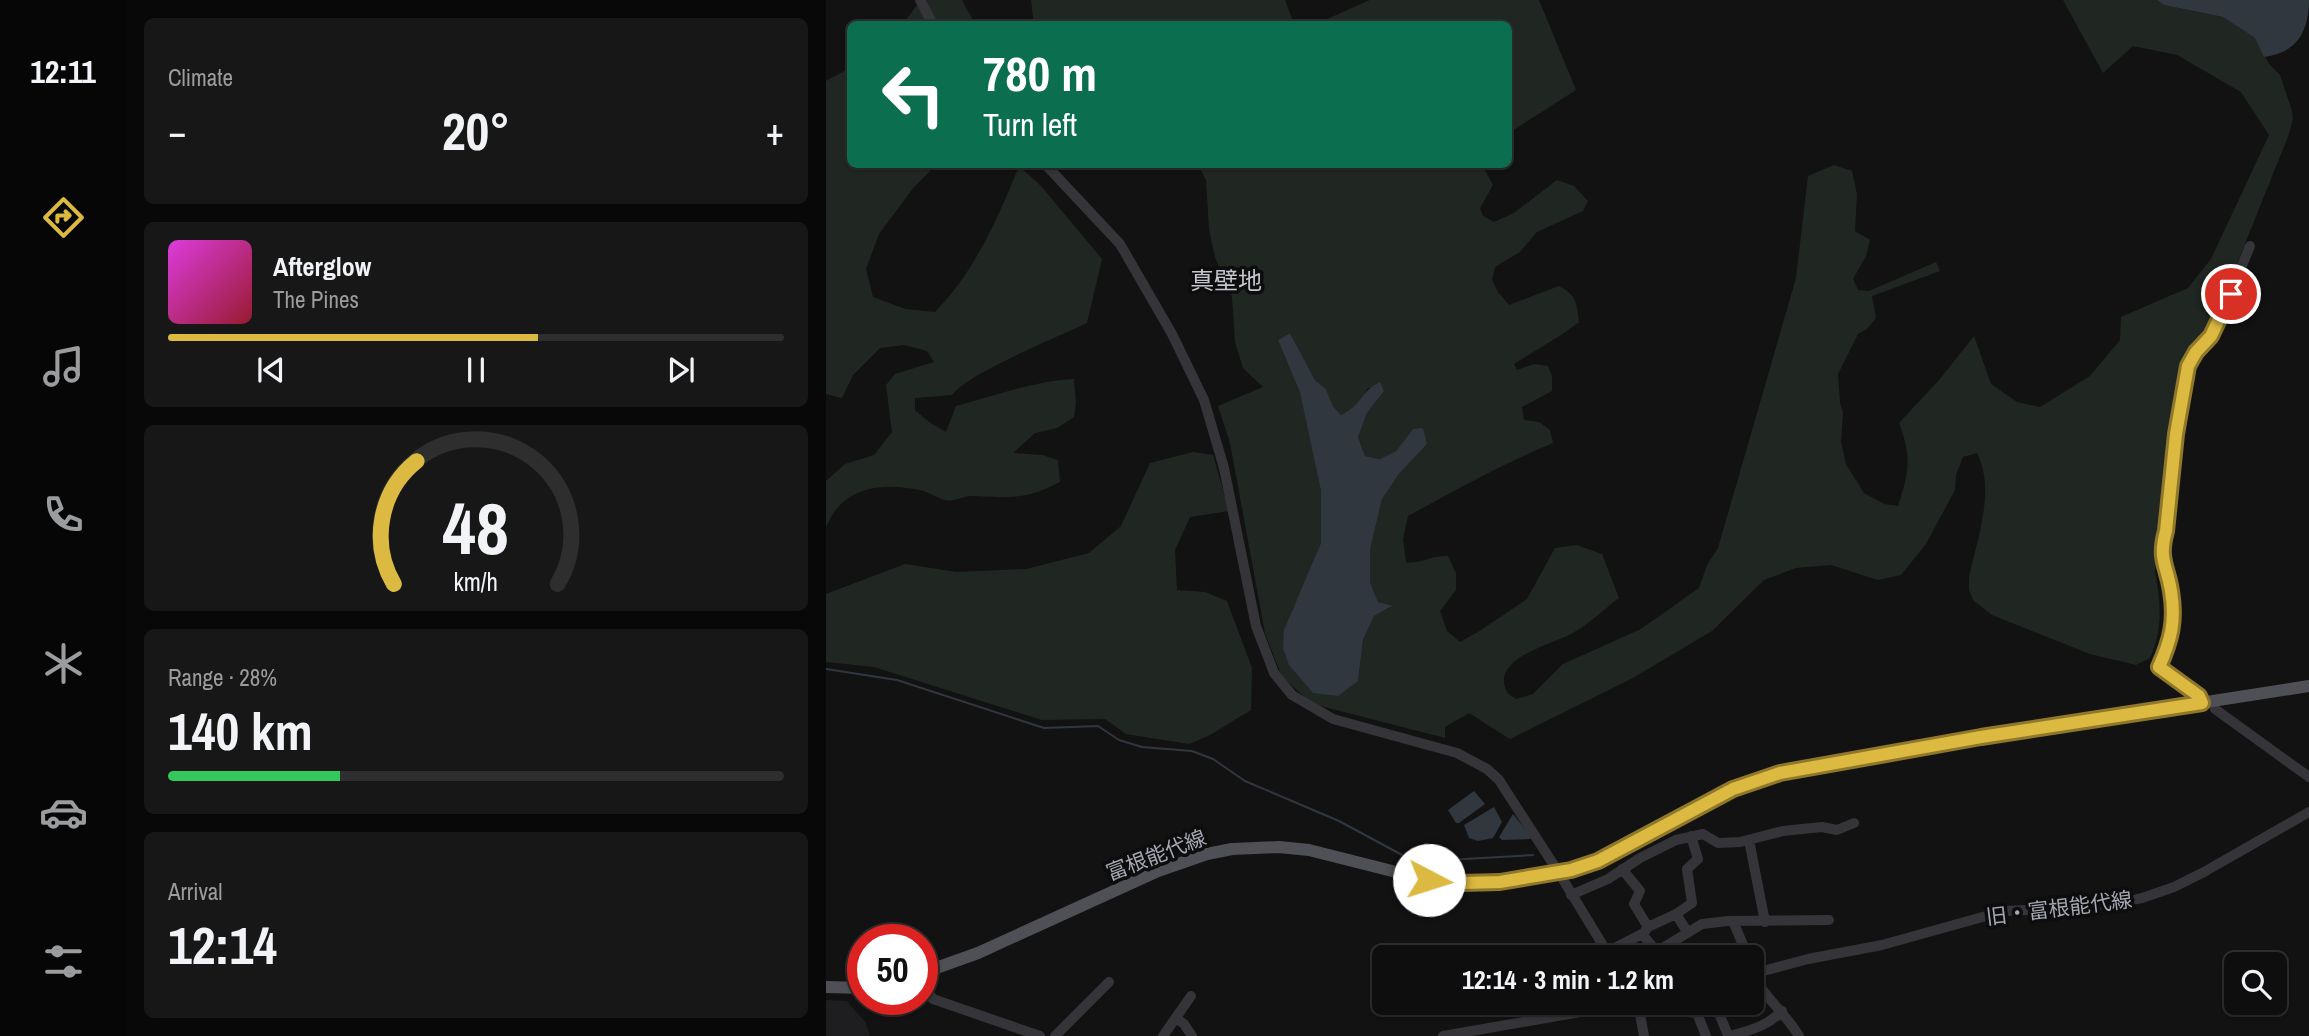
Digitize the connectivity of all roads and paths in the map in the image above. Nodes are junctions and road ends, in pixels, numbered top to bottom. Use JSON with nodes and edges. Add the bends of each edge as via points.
{"nodes":[{"id":1,"x":920,"y":0,"type":"edge"},
{"id":2,"x":931,"y":21,"type":"edge"},
{"id":3,"x":1049,"y":168,"type":"edge"},
{"id":4,"x":2250,"y":246,"type":"dead end"},
{"id":5,"x":2309,"y":686,"type":"edge"},
{"id":6,"x":2207,"y":702,"type":"junction"},
{"id":7,"x":2309,"y":777,"type":"edge"},
{"id":8,"x":2309,"y":812,"type":"edge"},
{"id":9,"x":1854,"y":823,"type":"dead end"},
{"id":10,"x":1691,"y":836,"type":"junction"},
{"id":11,"x":1749,"y":840,"type":"junction"},
{"id":12,"x":1627,"y":846,"type":"junction"},
{"id":13,"x":1636,"y":860,"type":"junction"},
{"id":14,"x":1622,"y":869,"type":"junction"},
{"id":15,"x":1559,"y":873,"type":"junction"},
{"id":16,"x":1571,"y":895,"type":"junction"},
{"id":17,"x":1676,"y":914,"type":"junction"},
{"id":18,"x":1829,"y":920,"type":"dead end"},
{"id":19,"x":1733,"y":921,"type":"junction"},
{"id":20,"x":1765,"y":922,"type":"junction"},
{"id":21,"x":1645,"y":931,"type":"junction"},
{"id":22,"x":1688,"y":933,"type":"junction"},
{"id":23,"x":1603,"y":945,"type":"edge"},
{"id":24,"x":1623,"y":945,"type":"edge"},
{"id":25,"x":1656,"y":945,"type":"edge"},
{"id":26,"x":1671,"y":945,"type":"edge"},
{"id":27,"x":1743,"y":945,"type":"edge"},
{"id":28,"x":938,"y":967,"type":"edge"},
{"id":29,"x":1764,"y":970,"type":"edge"},
{"id":30,"x":1109,"y":982,"type":"dead end"},
{"id":31,"x":826,"y":987,"type":"edge"},
{"id":32,"x":847,"y":988,"type":"edge"},
{"id":33,"x":1764,"y":992,"type":"edge"},
{"id":34,"x":1191,"y":996,"type":"dead end"},
{"id":35,"x":938,"y":1001,"type":"edge"},
{"id":36,"x":1782,"y":1011,"type":"junction"},
{"id":37,"x":1566,"y":1015,"type":"edge"},
{"id":38,"x":1638,"y":1015,"type":"edge"},
{"id":39,"x":1698,"y":1015,"type":"edge"},
{"id":40,"x":1720,"y":1015,"type":"edge"},
{"id":41,"x":1177,"y":1019,"type":"junction"},
{"id":42,"x":1040,"y":1036,"type":"edge"},
{"id":43,"x":1055,"y":1036,"type":"edge"},
{"id":44,"x":1163,"y":1036,"type":"edge"},
{"id":45,"x":1192,"y":1036,"type":"edge"},
{"id":46,"x":1446,"y":1036,"type":"edge"},
{"id":47,"x":1644,"y":1036,"type":"edge"},
{"id":48,"x":1706,"y":1036,"type":"edge"},
{"id":49,"x":1730,"y":1036,"type":"edge"},
{"id":50,"x":1799,"y":1036,"type":"edge"}],
"edges":[{"from":1,"to":2,"type":"street"},
{"from":3,"to":15,"type":"street","via":[[1119,244],[1204,400],[1224,468],[1256,626],[1273,674],[1292,695],[1333,719],[1457,752],[1487,769],[1499,780]]},
{"from":4,"to":6,"type":"street","via":[[2221,317],[2188,366],[2162,546],[2173,620],[2159,667]]},
{"from":5,"to":6,"type":"main road","name":"富根能代線"},
{"from":6,"to":7,"type":"street"},
{"from":6,"to":12,"type":"main road","name":"富根能代線","via":[[1780,773],[1733,789]]},
{"from":8,"to":29,"type":"street","name":"旧・富根能代線","via":[[2204,873],[2142,898],[2076,908],[2004,911],[1882,945]]},
{"from":9,"to":11,"type":"street","via":[[1837,830],[1783,831]]},
{"from":10,"to":11,"type":"street","via":[[1703,834],[1718,843]]},
{"from":10,"to":13,"type":"street"},
{"from":10,"to":17,"type":"street","via":[[1698,859],[1687,869],[1692,903]]},
{"from":11,"to":20,"type":"street"},
{"from":12,"to":13,"type":"street"},
{"from":12,"to":15,"type":"main road","name":"富根能代線"},
{"from":13,"to":14,"type":"street"},
{"from":14,"to":16,"type":"street"},
{"from":14,"to":21,"type":"street","via":[[1640,891],[1634,904]]},
{"from":15,"to":16,"type":"street"},
{"from":15,"to":28,"type":"main road","name":"富根能代線","via":[[1462,883],[1309,850],[1232,849],[1158,871]]},
{"from":16,"to":23,"type":"street"},
{"from":17,"to":21,"type":"street"},
{"from":17,"to":22,"type":"street"},
{"from":18,"to":20,"type":"street"},
{"from":19,"to":20,"type":"street"},
{"from":19,"to":22,"type":"street","via":[[1702,924]]},
{"from":19,"to":27,"type":"street"},
{"from":21,"to":24,"type":"street"},
{"from":21,"to":25,"type":"street"},
{"from":22,"to":26,"type":"street"},
{"from":30,"to":43,"type":"street"},
{"from":31,"to":32,"type":"main road"},
{"from":33,"to":36,"type":"street"},
{"from":34,"to":41,"type":"street"},
{"from":35,"to":42,"type":"street"},
{"from":36,"to":49,"type":"street","via":[[1758,1028]]},
{"from":36,"to":50,"type":"street"},
{"from":37,"to":46,"type":"street"},
{"from":38,"to":47,"type":"street"},
{"from":39,"to":48,"type":"street"},
{"from":40,"to":49,"type":"street"},
{"from":41,"to":44,"type":"street"},
{"from":41,"to":45,"type":"street"}]}
